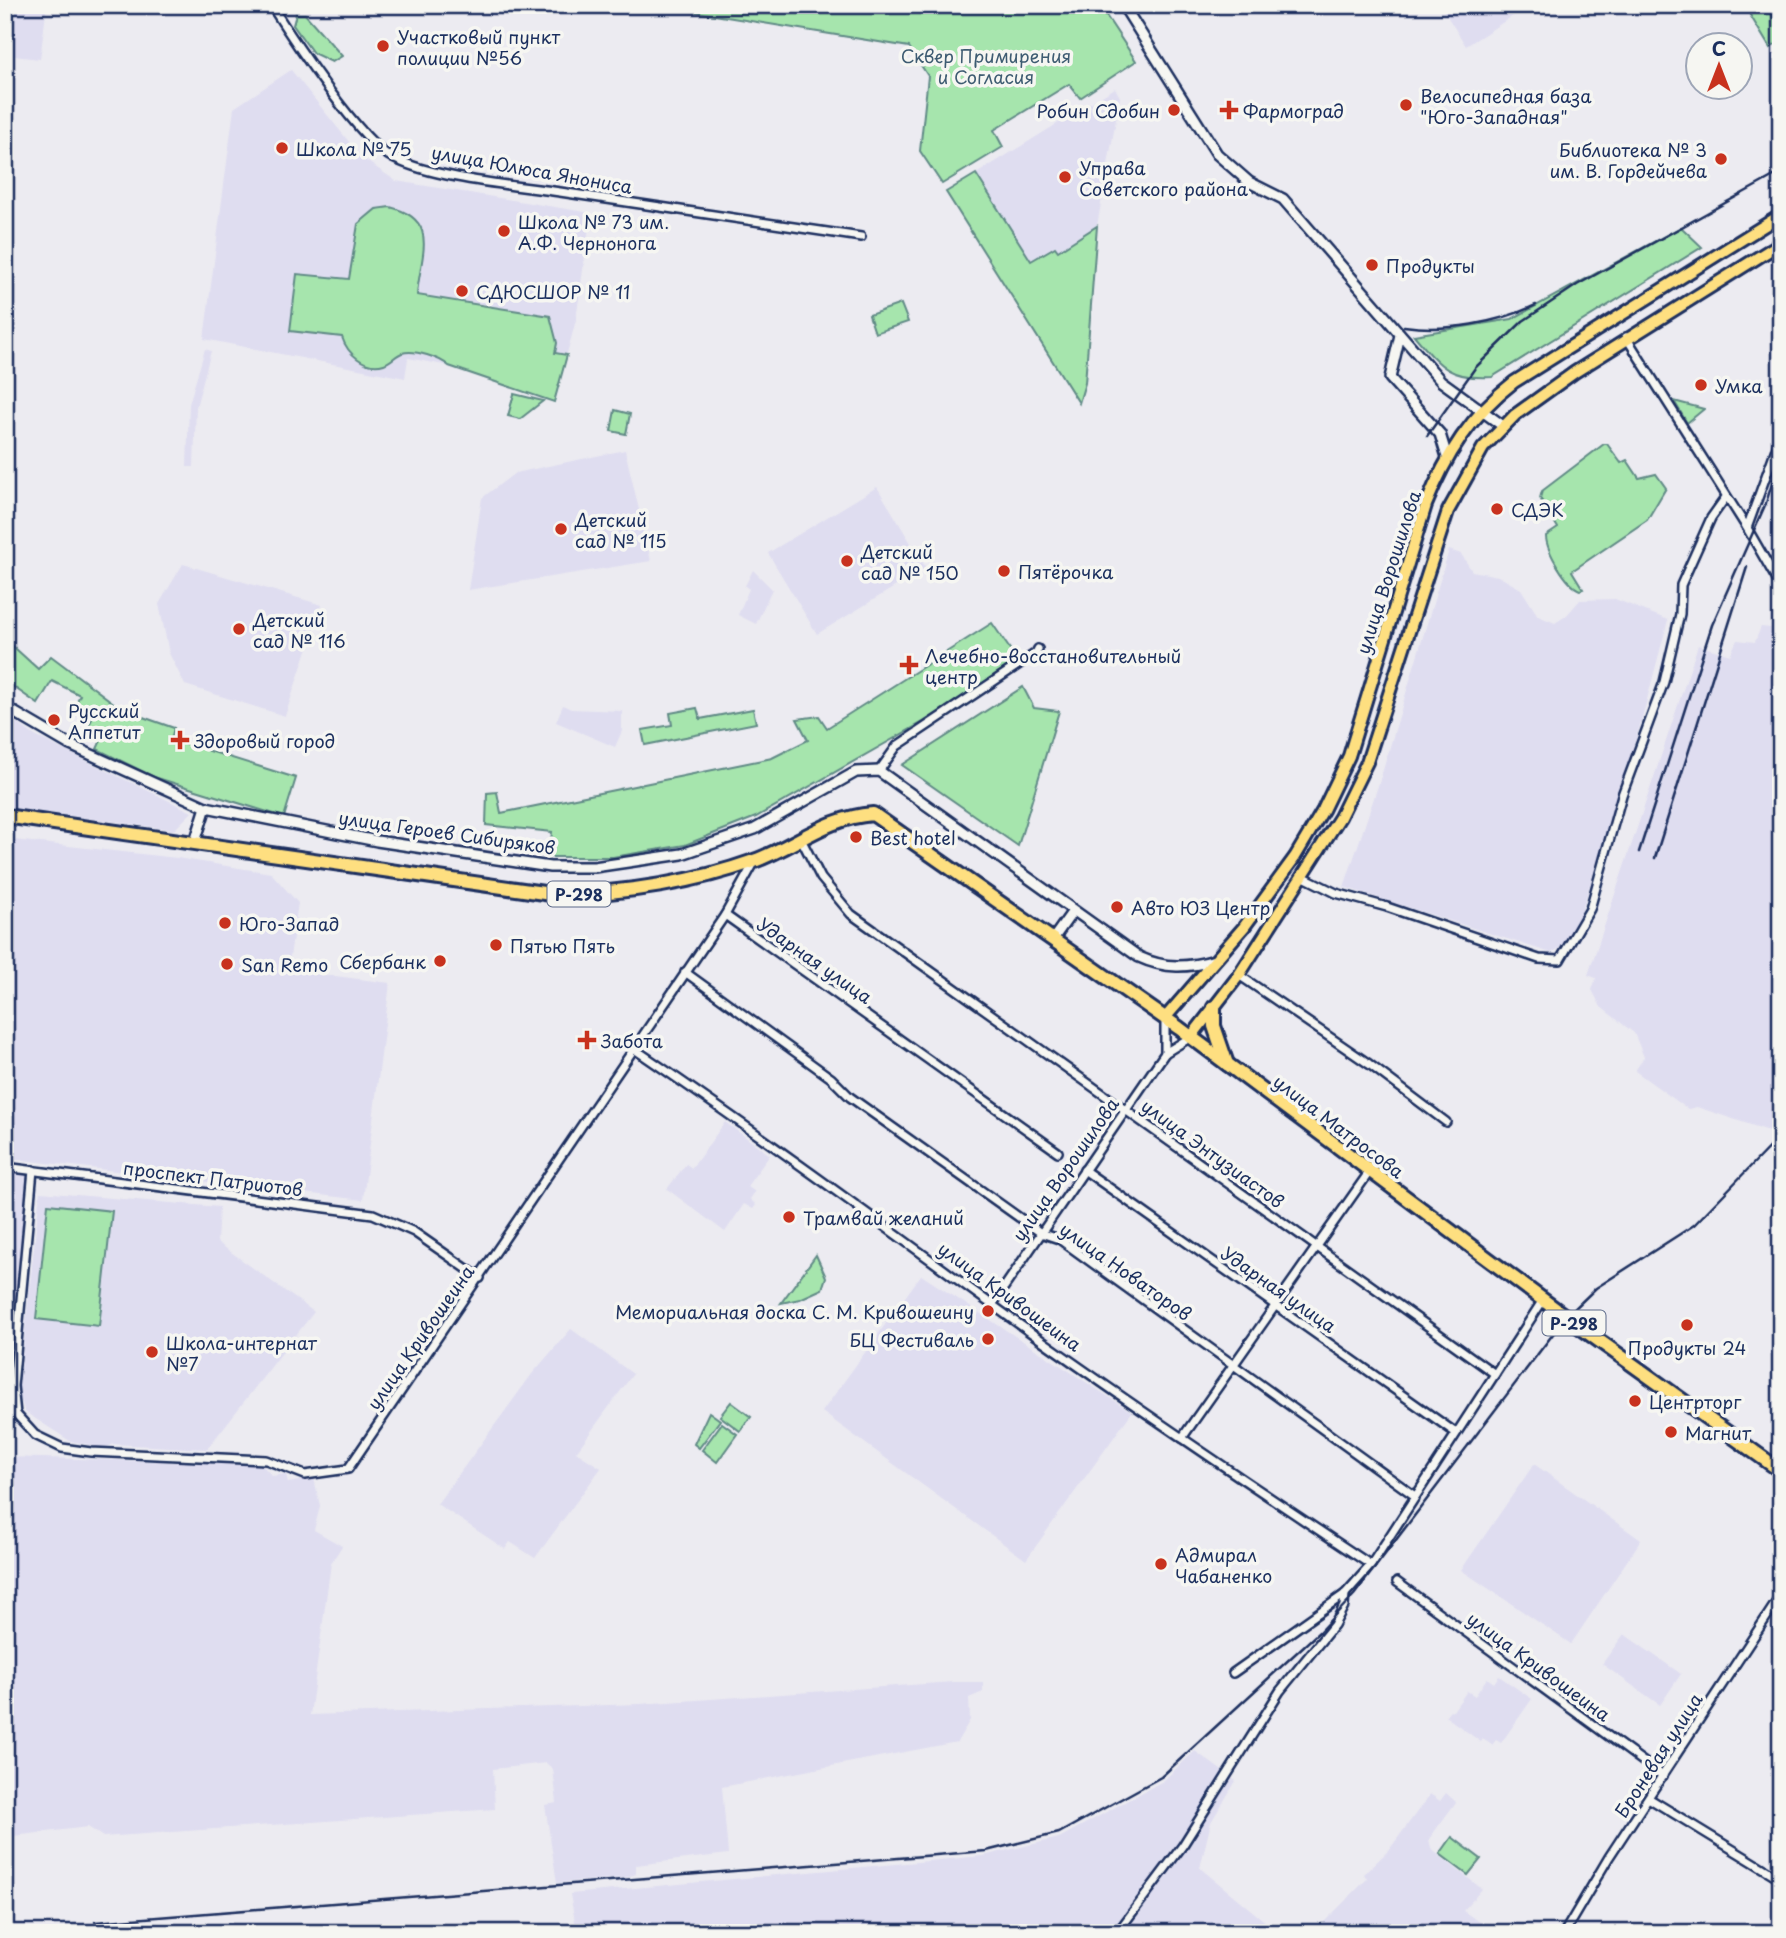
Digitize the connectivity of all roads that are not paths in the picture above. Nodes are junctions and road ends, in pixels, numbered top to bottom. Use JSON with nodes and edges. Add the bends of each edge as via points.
{"nodes":[{"id":1,"x":271,"y":5,"type":"edge"},
{"id":2,"x":1123,"y":5,"type":"edge"},
{"id":3,"x":1781,"y":215,"type":"edge"},
{"id":4,"x":861,"y":237,"type":"dead end"},
{"id":5,"x":1781,"y":243,"type":"edge"},
{"id":6,"x":1400,"y":335,"type":"junction"},
{"id":7,"x":1626,"y":337,"type":"junction"},
{"id":8,"x":1481,"y":410,"type":"junction"},
{"id":9,"x":1503,"y":426,"type":"junction"},
{"id":10,"x":1781,"y":435,"type":"edge"},
{"id":11,"x":1447,"y":457,"type":"junction"},
{"id":12,"x":1726,"y":497,"type":"junction"},
{"id":13,"x":1747,"y":528,"type":"junction"},
{"id":14,"x":1781,"y":587,"type":"edge"},
{"id":15,"x":1038,"y":649,"type":"dead end"},
{"id":16,"x":5,"y":707,"type":"edge"},
{"id":17,"x":879,"y":771,"type":"junction"},
{"id":18,"x":206,"y":807,"type":"junction"},
{"id":19,"x":12,"y":818,"type":"edge"},
{"id":20,"x":800,"y":837,"type":"junction"},
{"id":21,"x":195,"y":842,"type":"junction"},
{"id":22,"x":755,"y":860,"type":"junction"},
{"id":23,"x":1304,"y":877,"type":"junction"},
{"id":24,"x":1073,"y":911,"type":"junction"},
{"id":25,"x":724,"y":915,"type":"junction"},
{"id":26,"x":1053,"y":939,"type":"junction"},
{"id":27,"x":1216,"y":960,"type":"junction"},
{"id":28,"x":685,"y":972,"type":"junction"},
{"id":29,"x":1239,"y":975,"type":"junction"},
{"id":30,"x":1214,"y":1007,"type":"junction"},
{"id":31,"x":1165,"y":1018,"type":"junction"},
{"id":32,"x":1191,"y":1037,"type":"junction"},
{"id":33,"x":634,"y":1048,"type":"junction"},
{"id":34,"x":1165,"y":1053,"type":"junction"},
{"id":35,"x":1227,"y":1064,"type":"junction"},
{"id":36,"x":1127,"y":1111,"type":"junction"},
{"id":37,"x":1446,"y":1122,"type":"dead end"},
{"id":38,"x":1058,"y":1152,"type":"dead end"},
{"id":39,"x":5,"y":1167,"type":"edge"},
{"id":40,"x":33,"y":1170,"type":"junction"},
{"id":41,"x":1084,"y":1170,"type":"junction"},
{"id":42,"x":1370,"y":1171,"type":"junction"},
{"id":43,"x":1041,"y":1233,"type":"junction"},
{"id":44,"x":1317,"y":1247,"type":"junction"},
{"id":45,"x":480,"y":1278,"type":"junction"},
{"id":46,"x":1543,"y":1300,"type":"junction"},
{"id":47,"x":992,"y":1305,"type":"junction"},
{"id":48,"x":1274,"y":1306,"type":"junction"},
{"id":49,"x":1233,"y":1365,"type":"junction"},
{"id":50,"x":1495,"y":1374,"type":"junction"},
{"id":51,"x":1456,"y":1433,"type":"junction"},
{"id":52,"x":1182,"y":1438,"type":"junction"},
{"id":53,"x":1781,"y":1471,"type":"edge"},
{"id":54,"x":1415,"y":1496,"type":"junction"},
{"id":55,"x":1371,"y":1565,"type":"junction"},
{"id":56,"x":1397,"y":1582,"type":"dead end"},
{"id":57,"x":1345,"y":1594,"type":"junction"},
{"id":58,"x":1781,"y":1595,"type":"edge"},
{"id":59,"x":1233,"y":1673,"type":"dead end"},
{"id":60,"x":1663,"y":1776,"type":"junction"},
{"id":61,"x":1650,"y":1798,"type":"junction"},
{"id":62,"x":1781,"y":1879,"type":"edge"},
{"id":63,"x":1117,"y":1933,"type":"edge"},
{"id":64,"x":1564,"y":1933,"type":"edge"}],
"edges":[{"from":1,"to":4,"type":"street","name":"улица Юлюса Янониса","via":[[303,56],[369,138],[392,158],[512,185]]},
{"from":2,"to":6,"type":"street","via":[[1217,154],[1249,182],[1283,199]]},
{"from":3,"to":8,"type":"main road","name":"улица Ворошилова","via":[[1561,350]]},
{"from":5,"to":7,"type":"main road","name":"улица Ворошилова"},
{"from":6,"to":8,"type":"street","via":[[1441,381]]},
{"from":6,"to":11,"type":"street","via":[[1390,378],[1440,434]]},
{"from":7,"to":9,"type":"main road","name":"улица Ворошилова"},
{"from":7,"to":12,"type":"street"},
{"from":8,"to":9,"type":"street"},
{"from":8,"to":11,"type":"main road","name":"улица Ворошилова"},
{"from":9,"to":23,"type":"main road","name":"улица Ворошилова","via":[[1483,448],[1454,496],[1367,762]]},
{"from":10,"to":13,"type":"street"},
{"from":11,"to":27,"type":"main road","name":"улица Ворошилова","via":[[1426,505],[1349,756],[1295,857]]},
{"from":12,"to":13,"type":"street"},
{"from":12,"to":23,"type":"street","via":[[1711,518],[1681,585],[1681,614],[1664,682],[1622,795],[1590,909],[1560,960],[1539,959],[1336,893]]},
{"from":13,"to":14,"type":"street"},
{"from":15,"to":17,"type":"street","via":[[897,746]]},
{"from":16,"to":18,"type":"street","name":"улица Героев Сибиряков","via":[[141,780]]},
{"from":17,"to":18,"type":"street","name":"улица Героев Сибиряков","via":[[856,772],[743,834],[682,854],[594,867],[550,867],[390,844]]},
{"from":17,"to":24,"type":"street"},
{"from":18,"to":21,"type":"street"},
{"from":19,"to":21,"type":"highway","number":"Р-298"},
{"from":20,"to":22,"type":"highway","number":"Р-298"},
{"from":20,"to":26,"type":"highway","name":"улица Матросова","number":"Р-298","via":[[846,816],[873,814]]},
{"from":20,"to":36,"type":"street","name":"улица Энтузиастов","via":[[821,878],[851,914]]},
{"from":21,"to":22,"type":"highway","number":"Р-298","via":[[558,895],[618,894],[671,885]]},
{"from":22,"to":25,"type":"street","name":"улица Кривошеина"},
{"from":23,"to":29,"type":"main road","name":"улица Ворошилова"},
{"from":24,"to":26,"type":"street"},
{"from":24,"to":27,"type":"street","via":[[1155,964],[1190,968]]},
{"from":25,"to":28,"type":"street","name":"улица Кривошеина"},
{"from":25,"to":38,"type":"street","name":"Ударная улица"},
{"from":26,"to":31,"type":"highway","name":"улица Матросова","number":"Р-298"},
{"from":27,"to":31,"type":"main road","name":"улица Ворошилова"},
{"from":28,"to":33,"type":"street","name":"улица Кривошеина"},
{"from":28,"to":43,"type":"street","name":"улица Новаторов"},
{"from":29,"to":30,"type":"main road","name":"улица Ворошилова"},
{"from":29,"to":37,"type":"street"},
{"from":30,"to":32,"type":"main road","name":"улица Ворошилова"},
{"from":30,"to":35,"type":"highway","via":[[1214,1026]]},
{"from":31,"to":32,"type":"highway","name":"улица Матросова","number":"Р-298"},
{"from":31,"to":34,"type":"street"},
{"from":32,"to":34,"type":"street","name":"улица Ворошилова"},
{"from":32,"to":35,"type":"highway","name":"улица Матросова","number":"Р-298"},
{"from":33,"to":45,"type":"street","name":"улица Кривошеина"},
{"from":33,"to":47,"type":"street","name":"улица Кривошеина","via":[[809,1169]]},
{"from":34,"to":36,"type":"street","name":"улица Ворошилова"},
{"from":35,"to":42,"type":"highway","name":"улица Матросова","number":"Р-298"},
{"from":36,"to":41,"type":"street","name":"улица Ворошилова"},
{"from":36,"to":44,"type":"street","name":"улица Энтузиастов"},
{"from":39,"to":40,"type":"street","name":"проспект Патриотов"},
{"from":40,"to":45,"type":"street","name":"проспект Патриотов","via":[[373,1214],[414,1232]]},
{"from":40,"to":45,"type":"street","name":"улица Кривошеина","via":[[13,1386],[16,1414],[36,1435],[62,1448],[266,1460],[305,1475],[348,1469]]},
{"from":41,"to":43,"type":"street","name":"улица Ворошилова"},
{"from":41,"to":48,"type":"street","name":"Ударная улица"},
{"from":42,"to":44,"type":"street"},
{"from":42,"to":46,"type":"highway","name":"улица Матросова","number":"Р-298"},
{"from":43,"to":47,"type":"street","name":"улица Ворошилова"},
{"from":43,"to":49,"type":"street","name":"улица Новаторов","via":[[1059,1239]]},
{"from":44,"to":48,"type":"street"},
{"from":44,"to":50,"type":"street","name":"улица Энтузиастов"},
{"from":46,"to":50,"type":"street"},
{"from":46,"to":53,"type":"highway","name":"улица Матросова","number":"Р-298"},
{"from":47,"to":52,"type":"street","name":"улица Кривошеина"},
{"from":48,"to":49,"type":"street"},
{"from":48,"to":51,"type":"street","name":"Ударная улица"},
{"from":49,"to":52,"type":"street"},
{"from":49,"to":54,"type":"street","name":"улица Новаторов"},
{"from":50,"to":51,"type":"street"},
{"from":51,"to":54,"type":"street"},
{"from":52,"to":55,"type":"street","name":"улица Кривошеина"},
{"from":54,"to":55,"type":"street"},
{"from":55,"to":57,"type":"street"},
{"from":56,"to":60,"type":"street","name":"улица Кривошеина"},
{"from":57,"to":59,"type":"street"},
{"from":57,"to":63,"type":"street","via":[[1334,1625],[1280,1691],[1183,1845]]},
{"from":58,"to":60,"type":"street","name":"Броневая улица"},
{"from":60,"to":61,"type":"street","name":"Броневая улица"},
{"from":61,"to":62,"type":"street"},
{"from":61,"to":64,"type":"street","name":"Броневая улица"}]}
